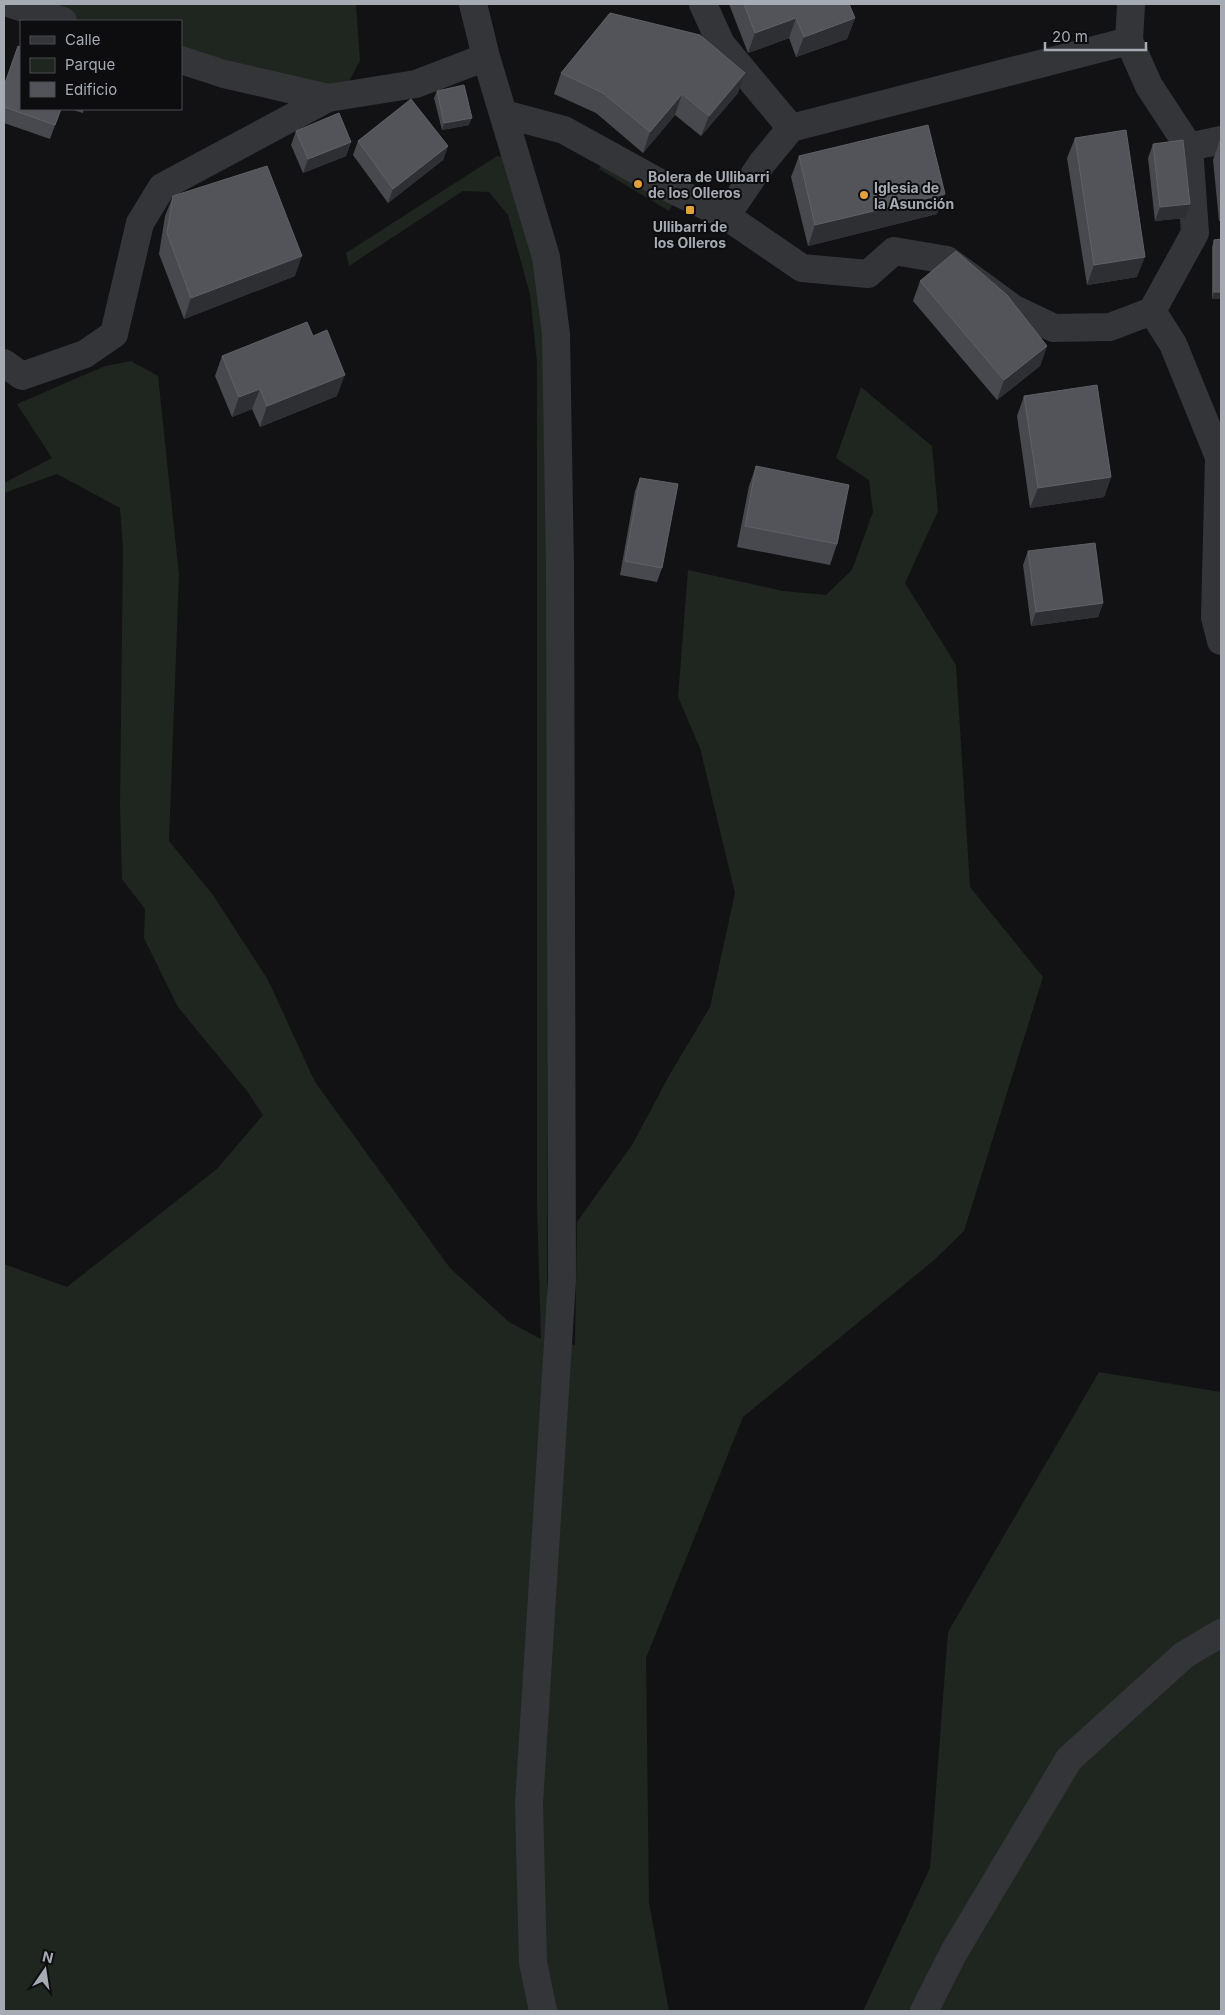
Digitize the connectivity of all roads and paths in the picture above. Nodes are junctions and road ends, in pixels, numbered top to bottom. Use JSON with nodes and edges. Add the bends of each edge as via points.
{"nodes":[{"id":1,"x":11,"y":4,"type":"edge"},
{"id":2,"x":473,"y":4,"type":"edge"},
{"id":3,"x":703,"y":4,"type":"edge"},
{"id":4,"x":1131,"y":4,"type":"edge"},
{"id":5,"x":60,"y":20,"type":"edge"},
{"id":6,"x":1129,"y":42,"type":"junction"},
{"id":7,"x":486,"y":57,"type":"junction"},
{"id":8,"x":182,"y":60,"type":"edge"},
{"id":9,"x":328,"y":98,"type":"junction"},
{"id":10,"x":504,"y":114,"type":"junction"},
{"id":11,"x":791,"y":128,"type":"junction"},
{"id":12,"x":1221,"y":140,"type":"edge"},
{"id":13,"x":1188,"y":147,"type":"junction"},
{"id":14,"x":726,"y":216,"type":"junction"},
{"id":15,"x":1152,"y":311,"type":"junction"},
{"id":16,"x":4,"y":363,"type":"edge"},
{"id":17,"x":1221,"y":641,"type":"edge"},
{"id":18,"x":1221,"y":1633,"type":"edge"},
{"id":19,"x":543,"y":2011,"type":"edge"},
{"id":20,"x":924,"y":2011,"type":"edge"}],
"edges":[{"from":1,"to":5,"type":"street"},
{"from":2,"to":7,"type":"street"},
{"from":3,"to":11,"type":"street","via":[[720,44]]},
{"from":4,"to":6,"type":"street"},
{"from":6,"to":11,"type":"street"},
{"from":6,"to":13,"type":"street","via":[[1149,86]]},
{"from":7,"to":9,"type":"street","via":[[416,84]]},
{"from":7,"to":10,"type":"street"},
{"from":8,"to":9,"type":"street","via":[[224,74]]},
{"from":9,"to":16,"type":"street","via":[[162,187],[140,223],[114,334],[85,354],[22,376]]},
{"from":10,"to":14,"type":"street","via":[[564,130]]},
{"from":10,"to":19,"type":"street","via":[[546,257],[556,334],[562,1280],[529,1803],[534,1962]]},
{"from":11,"to":14,"type":"street","via":[[762,163]]},
{"from":12,"to":13,"type":"street"},
{"from":13,"to":15,"type":"street","via":[[1194,233]]},
{"from":14,"to":15,"type":"street","via":[[802,268],[868,274],[894,251],[947,260],[1014,309],[1054,328],[1110,327]]},
{"from":15,"to":17,"type":"street","via":[[1173,344],[1219,457],[1215,617]]},
{"from":18,"to":20,"type":"street","via":[[1184,1654],[1069,1759],[954,1952]]}]}
